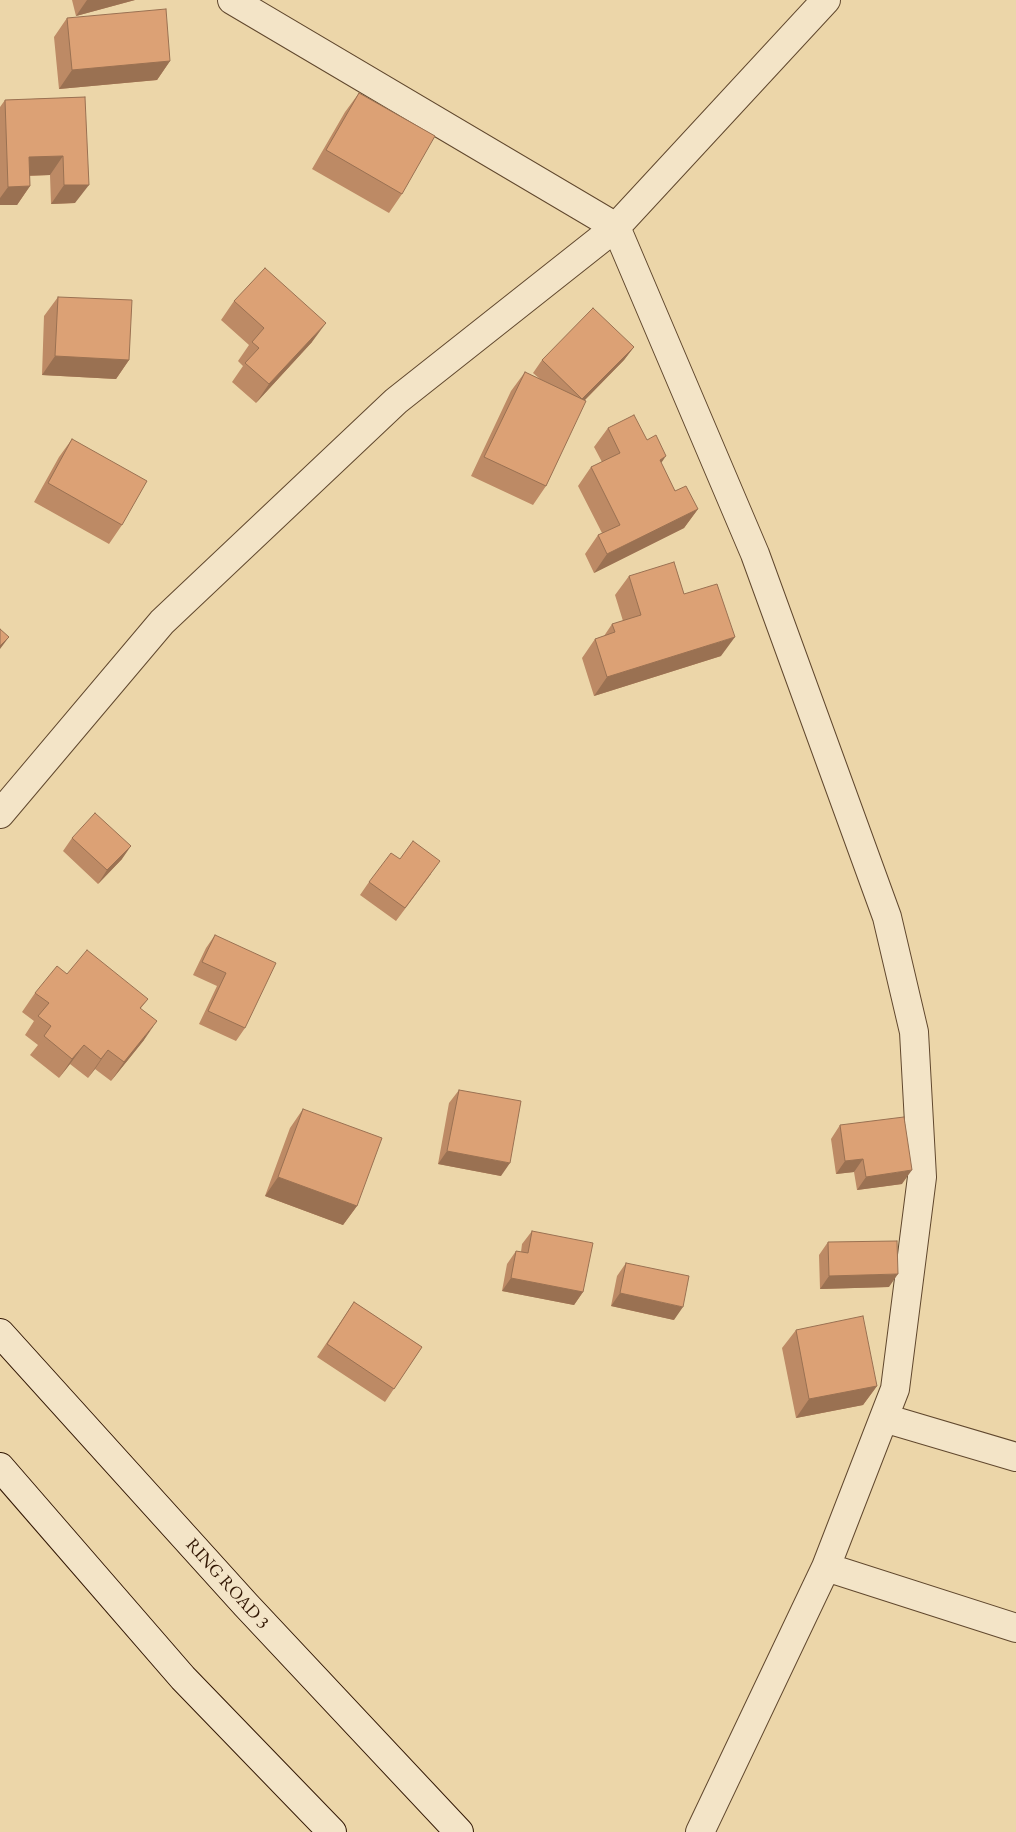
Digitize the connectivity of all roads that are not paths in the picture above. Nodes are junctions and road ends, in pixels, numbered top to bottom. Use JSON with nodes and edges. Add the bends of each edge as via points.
{"nodes":[{"id":1,"x":232,"y":0,"type":"edge"},
{"id":2,"x":826,"y":0,"type":"edge"},
{"id":3,"x":616,"y":227,"type":"junction"},
{"id":4,"x":0,"y":814,"type":"edge"},
{"id":5,"x":0,"y":1333,"type":"edge"},
{"id":6,"x":884,"y":1418,"type":"junction"},
{"id":7,"x":1016,"y":1457,"type":"edge"},
{"id":8,"x":0,"y":1467,"type":"edge"},
{"id":9,"x":826,"y":1567,"type":"junction"},
{"id":10,"x":1016,"y":1628,"type":"edge"},
{"id":11,"x":332,"y":1832,"type":"edge"},
{"id":12,"x":459,"y":1832,"type":"edge"},
{"id":13,"x":700,"y":1832,"type":"edge"}],
"edges":[{"from":1,"to":3,"type":"street"},
{"from":2,"to":3,"type":"street"},
{"from":3,"to":4,"type":"street","via":[[396,401],[162,622]]},
{"from":3,"to":6,"type":"street","via":[[755,554],[887,917],[914,1032],[922,1177],[895,1389]]},
{"from":5,"to":12,"type":"street","name":"RING ROAD 3","via":[[246,1605]]},
{"from":6,"to":7,"type":"street"},
{"from":6,"to":9,"type":"street"},
{"from":8,"to":11,"type":"street","via":[[184,1678]]},
{"from":9,"to":10,"type":"street"},
{"from":9,"to":13,"type":"street"}]}
